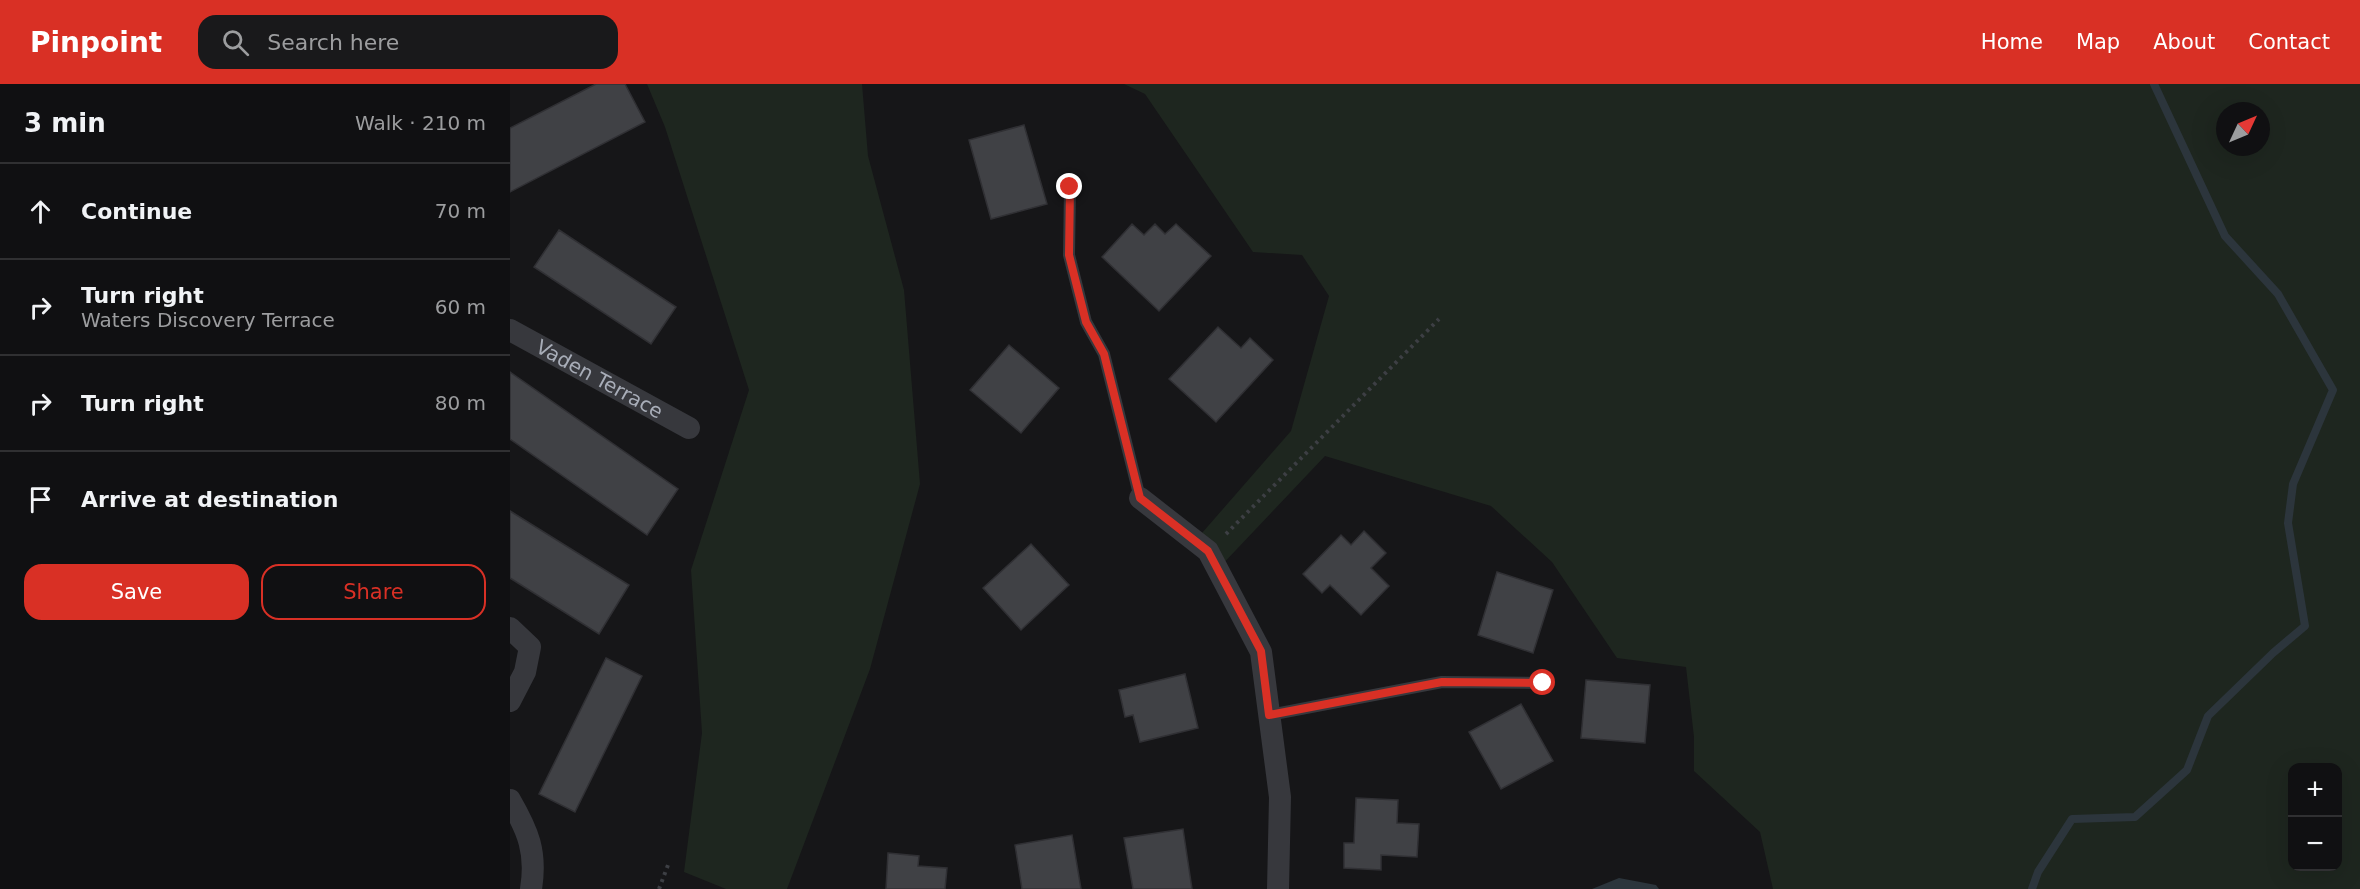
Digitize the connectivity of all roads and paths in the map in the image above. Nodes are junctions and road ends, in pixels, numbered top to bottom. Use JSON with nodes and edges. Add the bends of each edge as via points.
{"nodes":[{"id":1,"x":1070,"y":187,"type":"dead end"},
{"id":2,"x":1439,"y":319,"type":"dead end"},
{"id":3,"x":510,"y":330,"type":"edge"},
{"id":4,"x":689,"y":428,"type":"dead end"},
{"id":5,"x":1140,"y":498,"type":"joint"},
{"id":6,"x":1208,"y":551,"type":"junction"},
{"id":7,"x":510,"y":628,"type":"edge"},
{"id":8,"x":1543,"y":683,"type":"dead end"},
{"id":9,"x":510,"y":701,"type":"edge"},
{"id":10,"x":1269,"y":715,"type":"junction"},
{"id":11,"x":510,"y":800,"type":"edge"},
{"id":12,"x":668,"y":865,"type":"dead end"},
{"id":13,"x":533,"y":889,"type":"edge"},
{"id":14,"x":659,"y":889,"type":"edge"},
{"id":15,"x":1278,"y":889,"type":"edge"}],
"edges":[{"from":1,"to":5,"type":"lane","via":[[1069,255],[1086,322],[1104,354]]},
{"from":2,"to":6,"type":"path"},
{"from":3,"to":4,"type":"street","name":"Vaden Terrace"},
{"from":5,"to":6,"type":"street"},
{"from":6,"to":10,"type":"street","via":[[1261,651]]},
{"from":7,"to":9,"type":"street","via":[[530,647],[525,672]]},
{"from":8,"to":10,"type":"lane","via":[[1442,682]]},
{"from":10,"to":15,"type":"street","via":[[1280,797]]},
{"from":11,"to":13,"type":"street","via":[[525,827],[535,858]]},
{"from":12,"to":14,"type":"path"}]}
